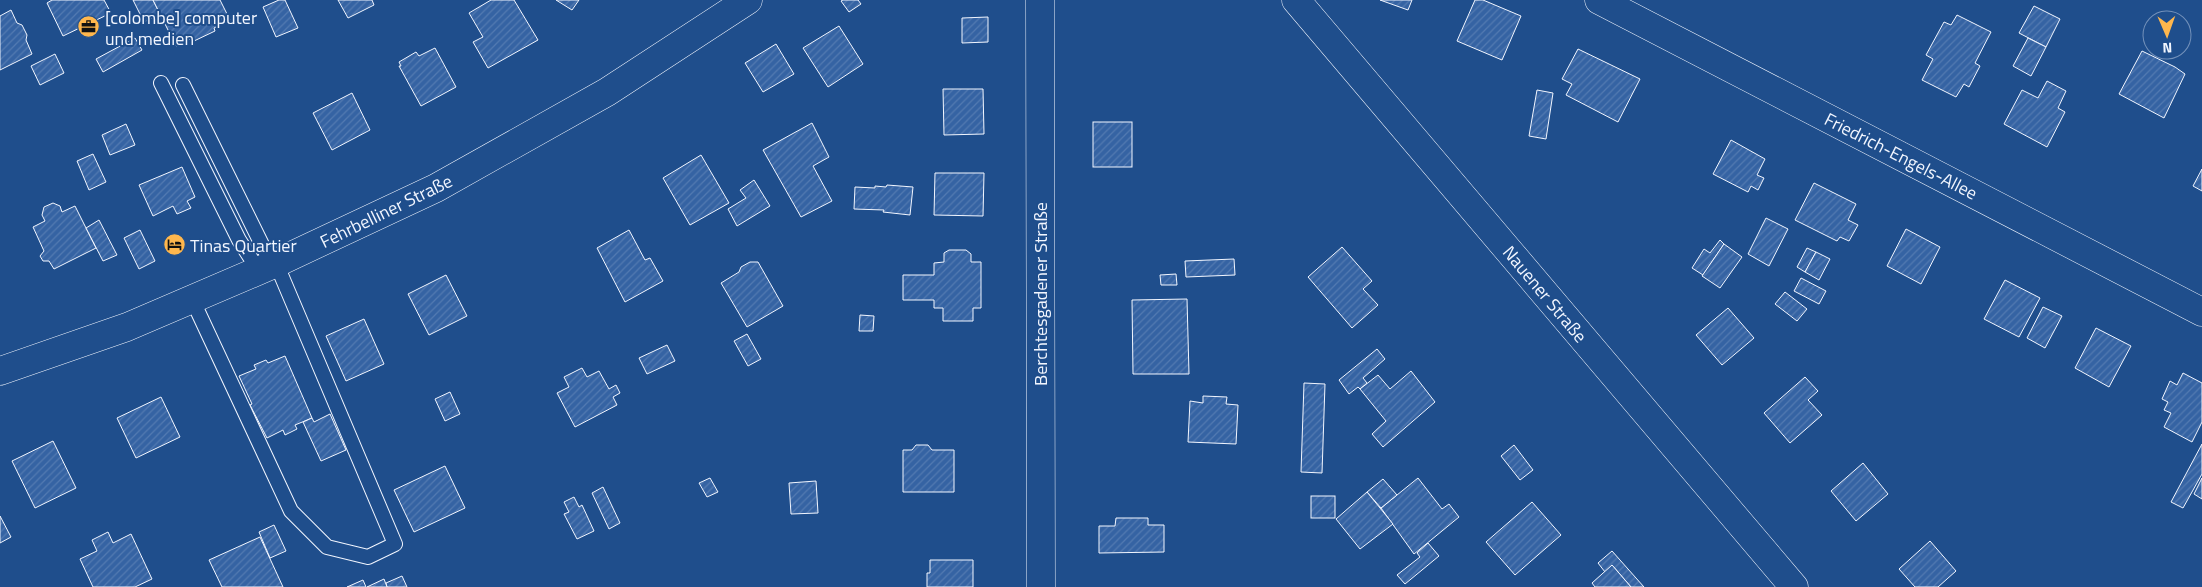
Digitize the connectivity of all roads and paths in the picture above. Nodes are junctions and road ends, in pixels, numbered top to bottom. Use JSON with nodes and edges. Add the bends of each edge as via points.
{"nodes":[{"id":1,"x":748,"y":0,"type":"edge"},
{"id":2,"x":1040,"y":0,"type":"edge"},
{"id":3,"x":1296,"y":0,"type":"edge"},
{"id":4,"x":1599,"y":0,"type":"edge"},
{"id":5,"x":161,"y":82,"type":"dead end"},
{"id":6,"x":183,"y":85,"type":"dead end"},
{"id":7,"x":269,"y":266,"type":"junction"},
{"id":8,"x":192,"y":300,"type":"junction"},
{"id":9,"x":2202,"y":312,"type":"edge"},
{"id":10,"x":0,"y":371,"type":"edge"},
{"id":11,"x":1041,"y":587,"type":"edge"},
{"id":12,"x":1794,"y":587,"type":"edge"}],
"edges":[{"from":1,"to":7,"type":"street","name":"Fehrbelliner Straße","via":[[607,92],[436,188]]},
{"from":2,"to":11,"type":"street","name":"Berchtesgadener Straße"},
{"from":3,"to":12,"type":"street","name":"Nauener Straße"},
{"from":4,"to":9,"type":"street","name":"Friedrich-Engels-Allee"},
{"from":5,"to":7,"type":"lane","via":[[239,240]]},
{"from":6,"to":7,"type":"lane"},
{"from":7,"to":8,"type":"street","name":"Fehrbelliner Straße"},
{"from":7,"to":8,"type":"lane","via":[[395,544],[368,557],[327,547],[291,511]]},
{"from":8,"to":10,"type":"street","name":"Fehrbelliner Straße","via":[[127,327]]}]}
